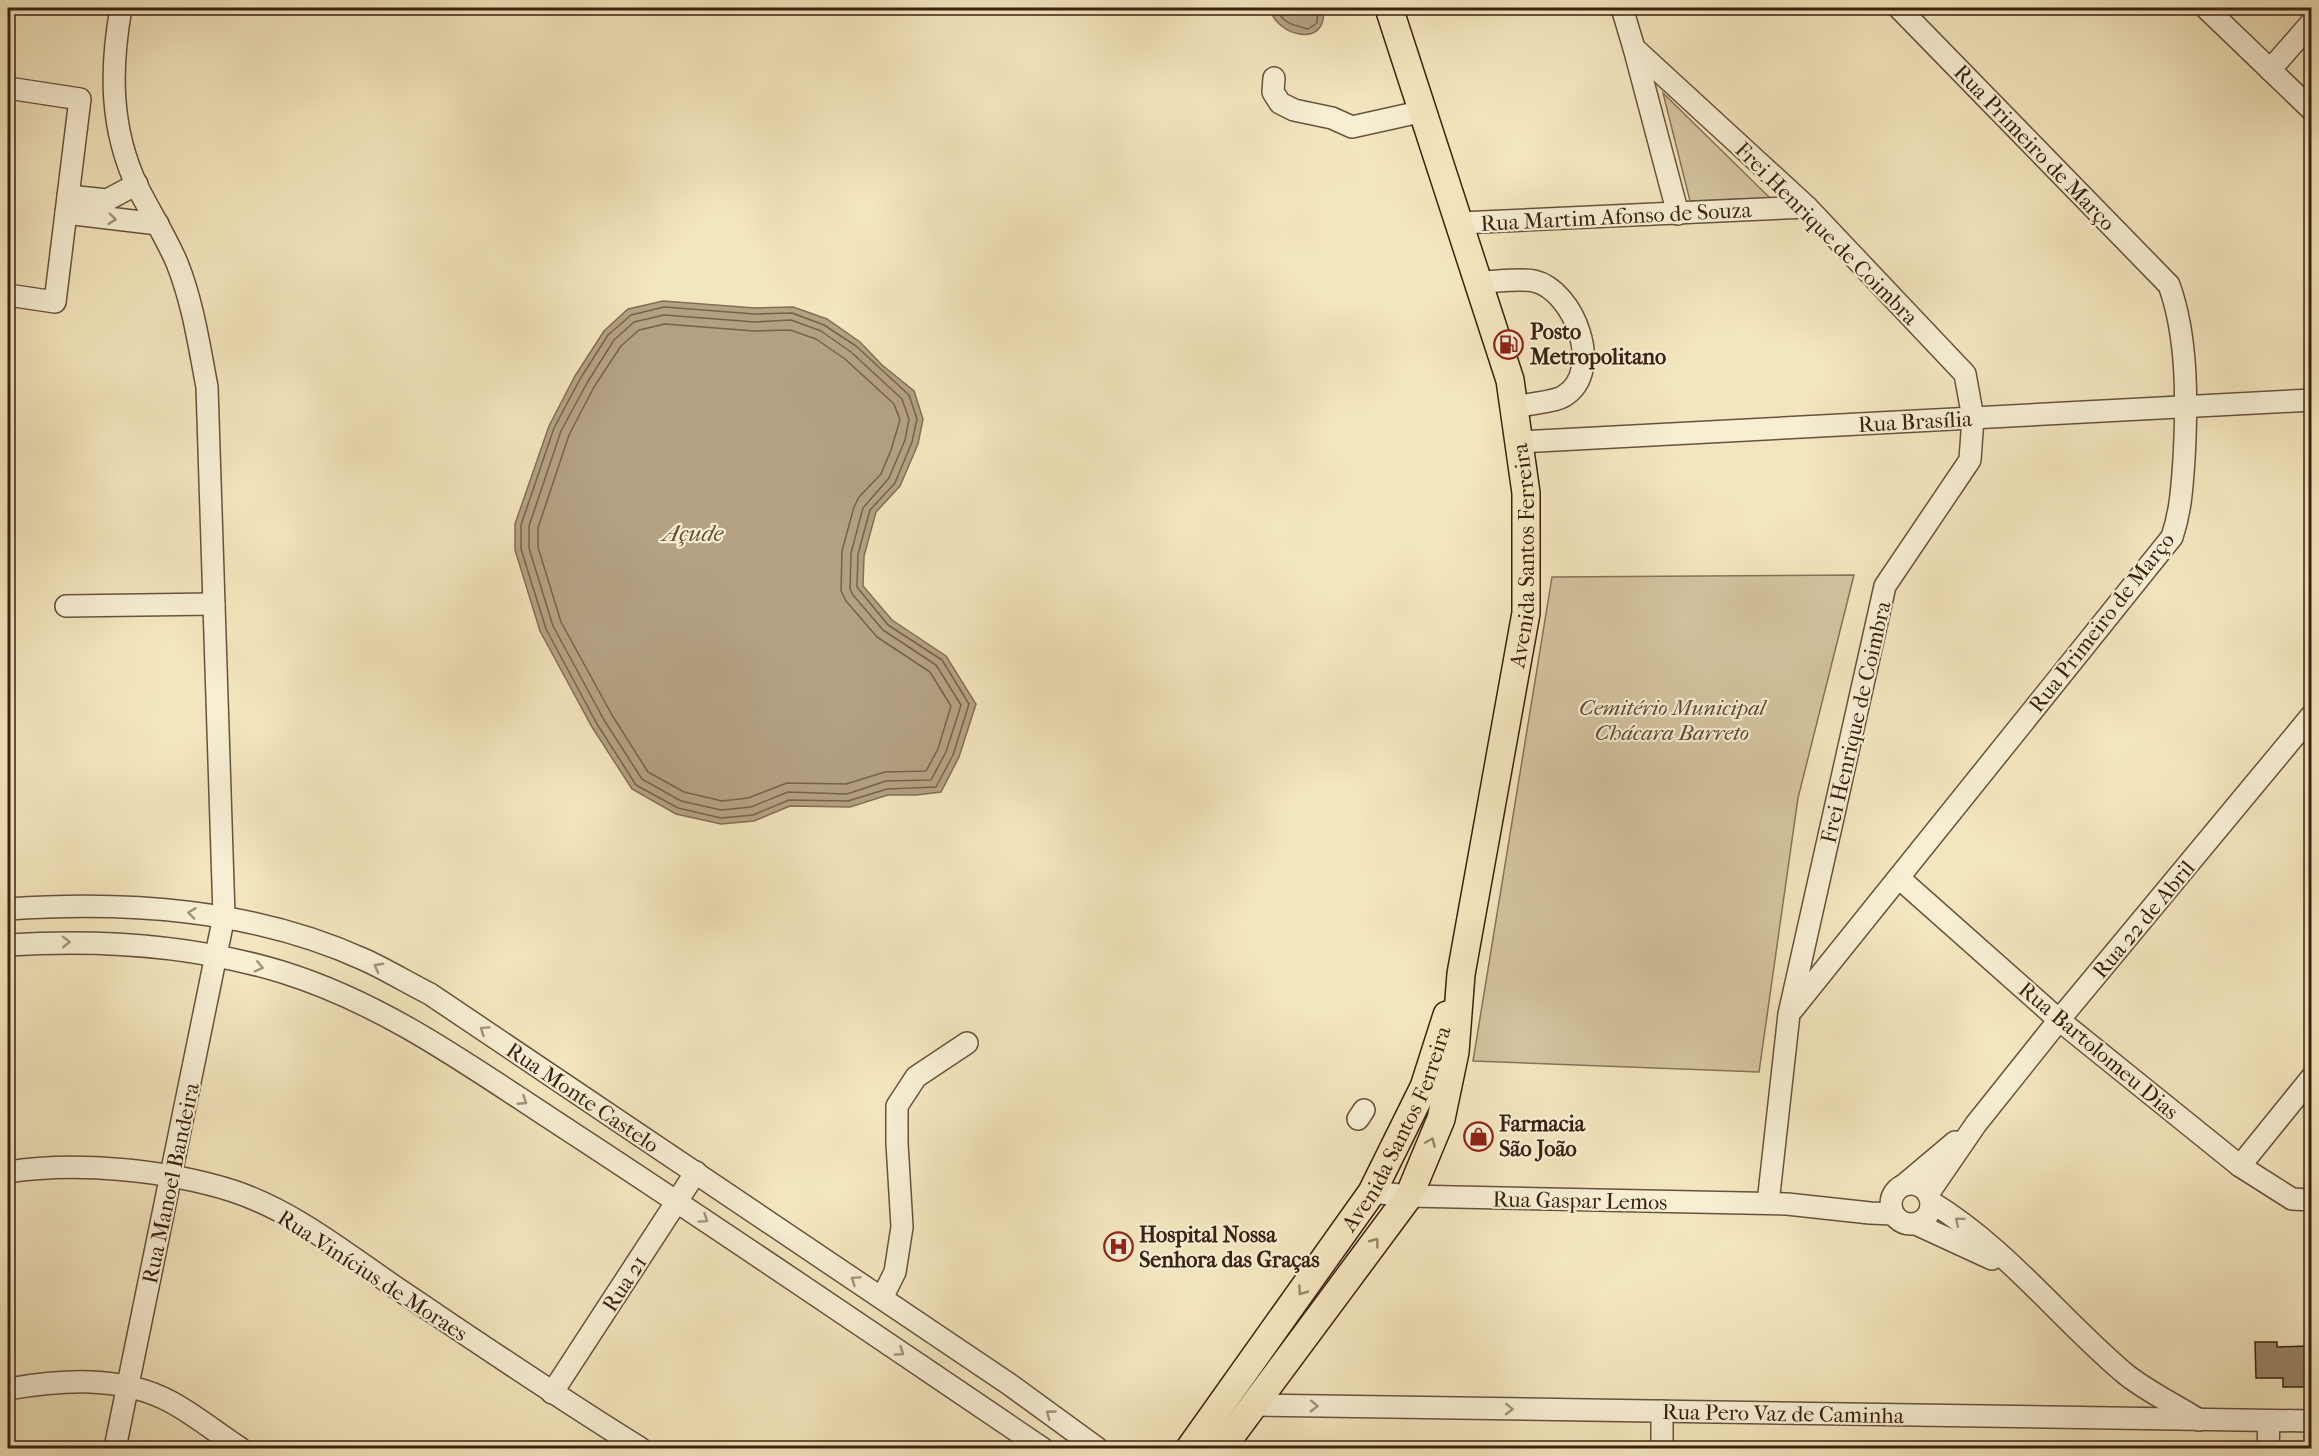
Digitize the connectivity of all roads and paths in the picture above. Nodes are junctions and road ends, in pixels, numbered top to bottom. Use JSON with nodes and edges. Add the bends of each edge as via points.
{"nodes":[{"id":1,"x":121,"y":8,"type":"edge"},
{"id":2,"x":1389,"y":8,"type":"edge"},
{"id":3,"x":1622,"y":8,"type":"edge"},
{"id":4,"x":1899,"y":8,"type":"edge"},
{"id":5,"x":2206,"y":8,"type":"edge"},
{"id":6,"x":2312,"y":22,"type":"edge"},
{"id":7,"x":1634,"y":48,"type":"junction"},
{"id":8,"x":2270,"y":70,"type":"junction"},
{"id":9,"x":1274,"y":78,"type":"dead end"},
{"id":10,"x":8,"y":88,"type":"edge"},
{"id":11,"x":2312,"y":110,"type":"edge"},
{"id":12,"x":1424,"y":111,"type":"junction"},
{"id":13,"x":136,"y":184,"type":"junction"},
{"id":14,"x":67,"y":205,"type":"junction"},
{"id":15,"x":1808,"y":207,"type":"junction"},
{"id":16,"x":1677,"y":214,"type":"junction"},
{"id":17,"x":1460,"y":223,"type":"junction"},
{"id":18,"x":158,"y":224,"type":"junction"},
{"id":19,"x":1479,"y":282,"type":"junction"},
{"id":20,"x":8,"y":295,"type":"edge"},
{"id":21,"x":2312,"y":400,"type":"edge"},
{"id":22,"x":1515,"y":406,"type":"junction"},
{"id":23,"x":2187,"y":406,"type":"junction"},
{"id":24,"x":1972,"y":418,"type":"junction"},
{"id":25,"x":1519,"y":442,"type":"junction"},
{"id":26,"x":214,"y":604,"type":"junction"},
{"id":27,"x":66,"y":606,"type":"dead end"},
{"id":28,"x":2312,"y":715,"type":"edge"},
{"id":29,"x":1899,"y":878,"type":"junction"},
{"id":30,"x":8,"y":909,"type":"edge"},
{"id":31,"x":224,"y":916,"type":"junction"},
{"id":32,"x":8,"y":945,"type":"edge"},
{"id":33,"x":217,"y":957,"type":"junction"},
{"id":34,"x":1461,"y":974,"type":"junction"},
{"id":35,"x":1789,"y":1014,"type":"junction"},
{"id":36,"x":2060,"y":1020,"type":"junction"},
{"id":37,"x":967,"y":1043,"type":"dead end"},
{"id":38,"x":2312,"y":1077,"type":"edge"},
{"id":39,"x":1977,"y":1124,"type":"junction"},
{"id":40,"x":2240,"y":1166,"type":"junction"},
{"id":41,"x":8,"y":1172,"type":"edge"},
{"id":42,"x":696,"y":1172,"type":"junction"},
{"id":43,"x":171,"y":1175,"type":"junction"},
{"id":44,"x":1372,"y":1192,"type":"junction"},
{"id":45,"x":1409,"y":1196,"type":"junction"},
{"id":46,"x":1929,"y":1198,"type":"junction"},
{"id":47,"x":1896,"y":1199,"type":"junction"},
{"id":48,"x":2312,"y":1200,"type":"edge"},
{"id":49,"x":678,"y":1202,"type":"junction"},
{"id":50,"x":1778,"y":1203,"type":"junction"},
{"id":51,"x":1916,"y":1224,"type":"junction"},
{"id":52,"x":2017,"y":1270,"type":"junction"},
{"id":53,"x":882,"y":1298,"type":"junction"},
{"id":54,"x":128,"y":1386,"type":"junction"},
{"id":55,"x":8,"y":1389,"type":"edge"},
{"id":56,"x":552,"y":1393,"type":"junction"},
{"id":57,"x":1255,"y":1405,"type":"junction"},
{"id":58,"x":1662,"y":1411,"type":"junction"},
{"id":59,"x":2200,"y":1420,"type":"junction"},
{"id":60,"x":2269,"y":1421,"type":"junction"},
{"id":61,"x":2312,"y":1421,"type":"edge"},
{"id":62,"x":115,"y":1449,"type":"edge"},
{"id":63,"x":240,"y":1449,"type":"edge"},
{"id":64,"x":640,"y":1449,"type":"edge"},
{"id":65,"x":1042,"y":1449,"type":"edge"},
{"id":66,"x":1097,"y":1449,"type":"edge"},
{"id":67,"x":1190,"y":1449,"type":"edge"},
{"id":68,"x":1222,"y":1449,"type":"edge"},
{"id":69,"x":1662,"y":1449,"type":"edge"},
{"id":70,"x":2268,"y":1449,"type":"edge"}],
"edges":[{"from":1,"to":13,"type":"street","name":"Rua Manoel Bandeira","via":[[113,59],[113,97],[119,136]]},
{"from":2,"to":12,"type":"main road","name":"Avenida Santos Ferreira"},
{"from":3,"to":7,"type":"street"},
{"from":4,"to":23,"type":"street","name":"Rua Primeiro de Março","via":[[2169,285],[2177,308]]},
{"from":5,"to":8,"type":"street"},
{"from":6,"to":8,"type":"street"},
{"from":7,"to":15,"type":"street","name":"Frei Henrique de Coimbra"},
{"from":7,"to":16,"type":"street"},
{"from":8,"to":11,"type":"street"},
{"from":9,"to":12,"type":"street","via":[[1273,92],[1280,103],[1352,127]]},
{"from":10,"to":14,"type":"street","via":[[80,99]]},
{"from":12,"to":17,"type":"main road","name":"Avenida Santos Ferreira"},
{"from":13,"to":14,"type":"street","via":[[107,201]]},
{"from":13,"to":18,"type":"street","name":"Rua Manoel Bandeira"},
{"from":14,"to":18,"type":"street","one_way":true},
{"from":14,"to":20,"type":"street","via":[[55,302]]},
{"from":15,"to":16,"type":"street","name":"Rua Martim Afonso de Souza"},
{"from":15,"to":24,"type":"street","name":"Frei Henrique de Coimbra","via":[[1965,374]]},
{"from":16,"to":17,"type":"street","name":"Rua Martim Afonso de Souza"},
{"from":17,"to":19,"type":"main road","name":"Avenida Santos Ferreira"},
{"from":18,"to":26,"type":"street","name":"Rua Manoel Bandeira","via":[[194,314],[207,387]]},
{"from":19,"to":22,"type":"main road","name":"Avenida Santos Ferreira"},
{"from":19,"to":22,"type":"street","via":[[1534,281],[1553,289],[1570,308],[1586,354],[1578,382],[1564,396]]},
{"from":21,"to":23,"type":"street","name":"Rua Brasília"},
{"from":22,"to":25,"type":"main road","name":"Avenida Santos Ferreira"},
{"from":23,"to":24,"type":"street","name":"Rua Brasília"},
{"from":23,"to":29,"type":"street","name":"Rua Primeiro de Março","via":[[2180,513],[2172,537]]},
{"from":24,"to":25,"type":"street","name":"Rua Brasília"},
{"from":24,"to":35,"type":"street","name":"Frei Henrique de Coimbra","via":[[1970,460],[1885,586]]},
{"from":25,"to":34,"type":"main road","name":"Avenida Santos Ferreira","via":[[1526,493],[1526,613]]},
{"from":26,"to":27,"type":"street"},
{"from":26,"to":31,"type":"street","name":"Rua Manoel Bandeira"},
{"from":28,"to":36,"type":"street","name":"Rua 22 de Abril"},
{"from":29,"to":35,"type":"street","name":"Rua Primeiro de Março"},
{"from":29,"to":36,"type":"street","name":"Rua Bartolomeu Dias"},
{"from":31,"to":30,"type":"street","name":"Rua Monte Castelo","one_way":true,"via":[[140,906]]},
{"from":31,"to":33,"type":"street","name":"Rua Manoel Bandeira"},
{"from":42,"to":31,"type":"street","name":"Rua Monte Castelo","one_way":true,"via":[[430,994],[364,960],[296,934]]},
{"from":32,"to":33,"type":"street","name":"Rua Monte Castelo","one_way":true,"via":[[65,941],[140,944]]},
{"from":33,"to":43,"type":"street","name":"Rua Manoel Bandeira"},
{"from":33,"to":49,"type":"street","name":"Rua Monte Castelo","one_way":true,"via":[[311,982],[403,1024]]},
{"from":34,"to":44,"type":"main road","name":"Avenida Santos Ferreira","via":[[1424,1087]]},
{"from":45,"to":34,"type":"main road","name":"Avenida Santos Ferreira","one_way":true,"via":[[1441,1119],[1455,1052]]},
{"from":35,"to":50,"type":"street","name":"Frei Henrique de Coimbra"},
{"from":36,"to":39,"type":"street","name":"Rua 22 de Abril"},
{"from":36,"to":40,"type":"street","name":"Rua Bartolomeu Dias"},
{"from":37,"to":53,"type":"street","via":[[916,1077],[897,1106],[902,1227],[895,1272]]},
{"from":38,"to":40,"type":"street"},
{"from":39,"to":46,"type":"street","name":"Rua 22 de Abril"},
{"from":39,"to":47,"type":"street","name":"Rua 22 de Abril"},
{"from":40,"to":48,"type":"street","name":"Rua Bartolomeu Dias","via":[[2292,1199]]},
{"from":41,"to":43,"type":"street","name":"Rua Vinícius de Moraes","via":[[102,1169]]},
{"from":42,"to":49,"type":"street","name":"Rua 21"},
{"from":53,"to":42,"type":"street","name":"Rua Monte Castelo","one_way":true},
{"from":43,"to":54,"type":"street","name":"Rua Manoel Bandeira"},
{"from":43,"to":56,"type":"street","name":"Rua Vinícius de Moraes","via":[[234,1191],[296,1220]]},
{"from":44,"to":45,"type":"street","name":"Rua Gaspar Lemos"},
{"from":44,"to":67,"type":"main road","name":"Avenida Santos Ferreira","one_way":true},
{"from":45,"to":50,"type":"street","name":"Rua Gaspar Lemos"},
{"from":57,"to":45,"type":"main road","name":"Avenida Santos Ferreira","one_way":true},
{"from":46,"to":47,"type":"street","via":[[1918,1185]]},
{"from":46,"to":51,"type":"street","via":[[1926,1218]]},
{"from":52,"to":46,"type":"street","one_way":true},
{"from":47,"to":50,"type":"street","name":"Rua Gaspar Lemos"},
{"from":47,"to":51,"type":"street","via":[[1903,1223]]},
{"from":49,"to":56,"type":"street","name":"Rua 21"},
{"from":49,"to":65,"type":"street","name":"Rua Monte Castelo","one_way":true},
{"from":51,"to":52,"type":"street"},
{"from":52,"to":59,"type":"street","via":[[2124,1373]]},
{"from":66,"to":53,"type":"street","name":"Rua Monte Castelo","one_way":true},
{"from":54,"to":55,"type":"street","via":[[44,1383]]},
{"from":54,"to":62,"type":"street","name":"Rua Manoel Bandeira"},
{"from":54,"to":63,"type":"street","via":[[170,1401]]},
{"from":56,"to":64,"type":"street","name":"Rua Vinícius de Moraes"},
{"from":57,"to":58,"type":"street","name":"Rua Pero Vaz de Caminha","one_way":true},
{"from":57,"to":68,"type":"main road","name":"Avenida Santos Ferreira"},
{"from":58,"to":59,"type":"street","name":"Rua Pero Vaz de Caminha"},
{"from":58,"to":69,"type":"street"},
{"from":59,"to":60,"type":"street","name":"Rua Pero Vaz de Caminha"},
{"from":60,"to":61,"type":"street","name":"Rua Pero Vaz de Caminha"},
{"from":60,"to":70,"type":"street"}]}
